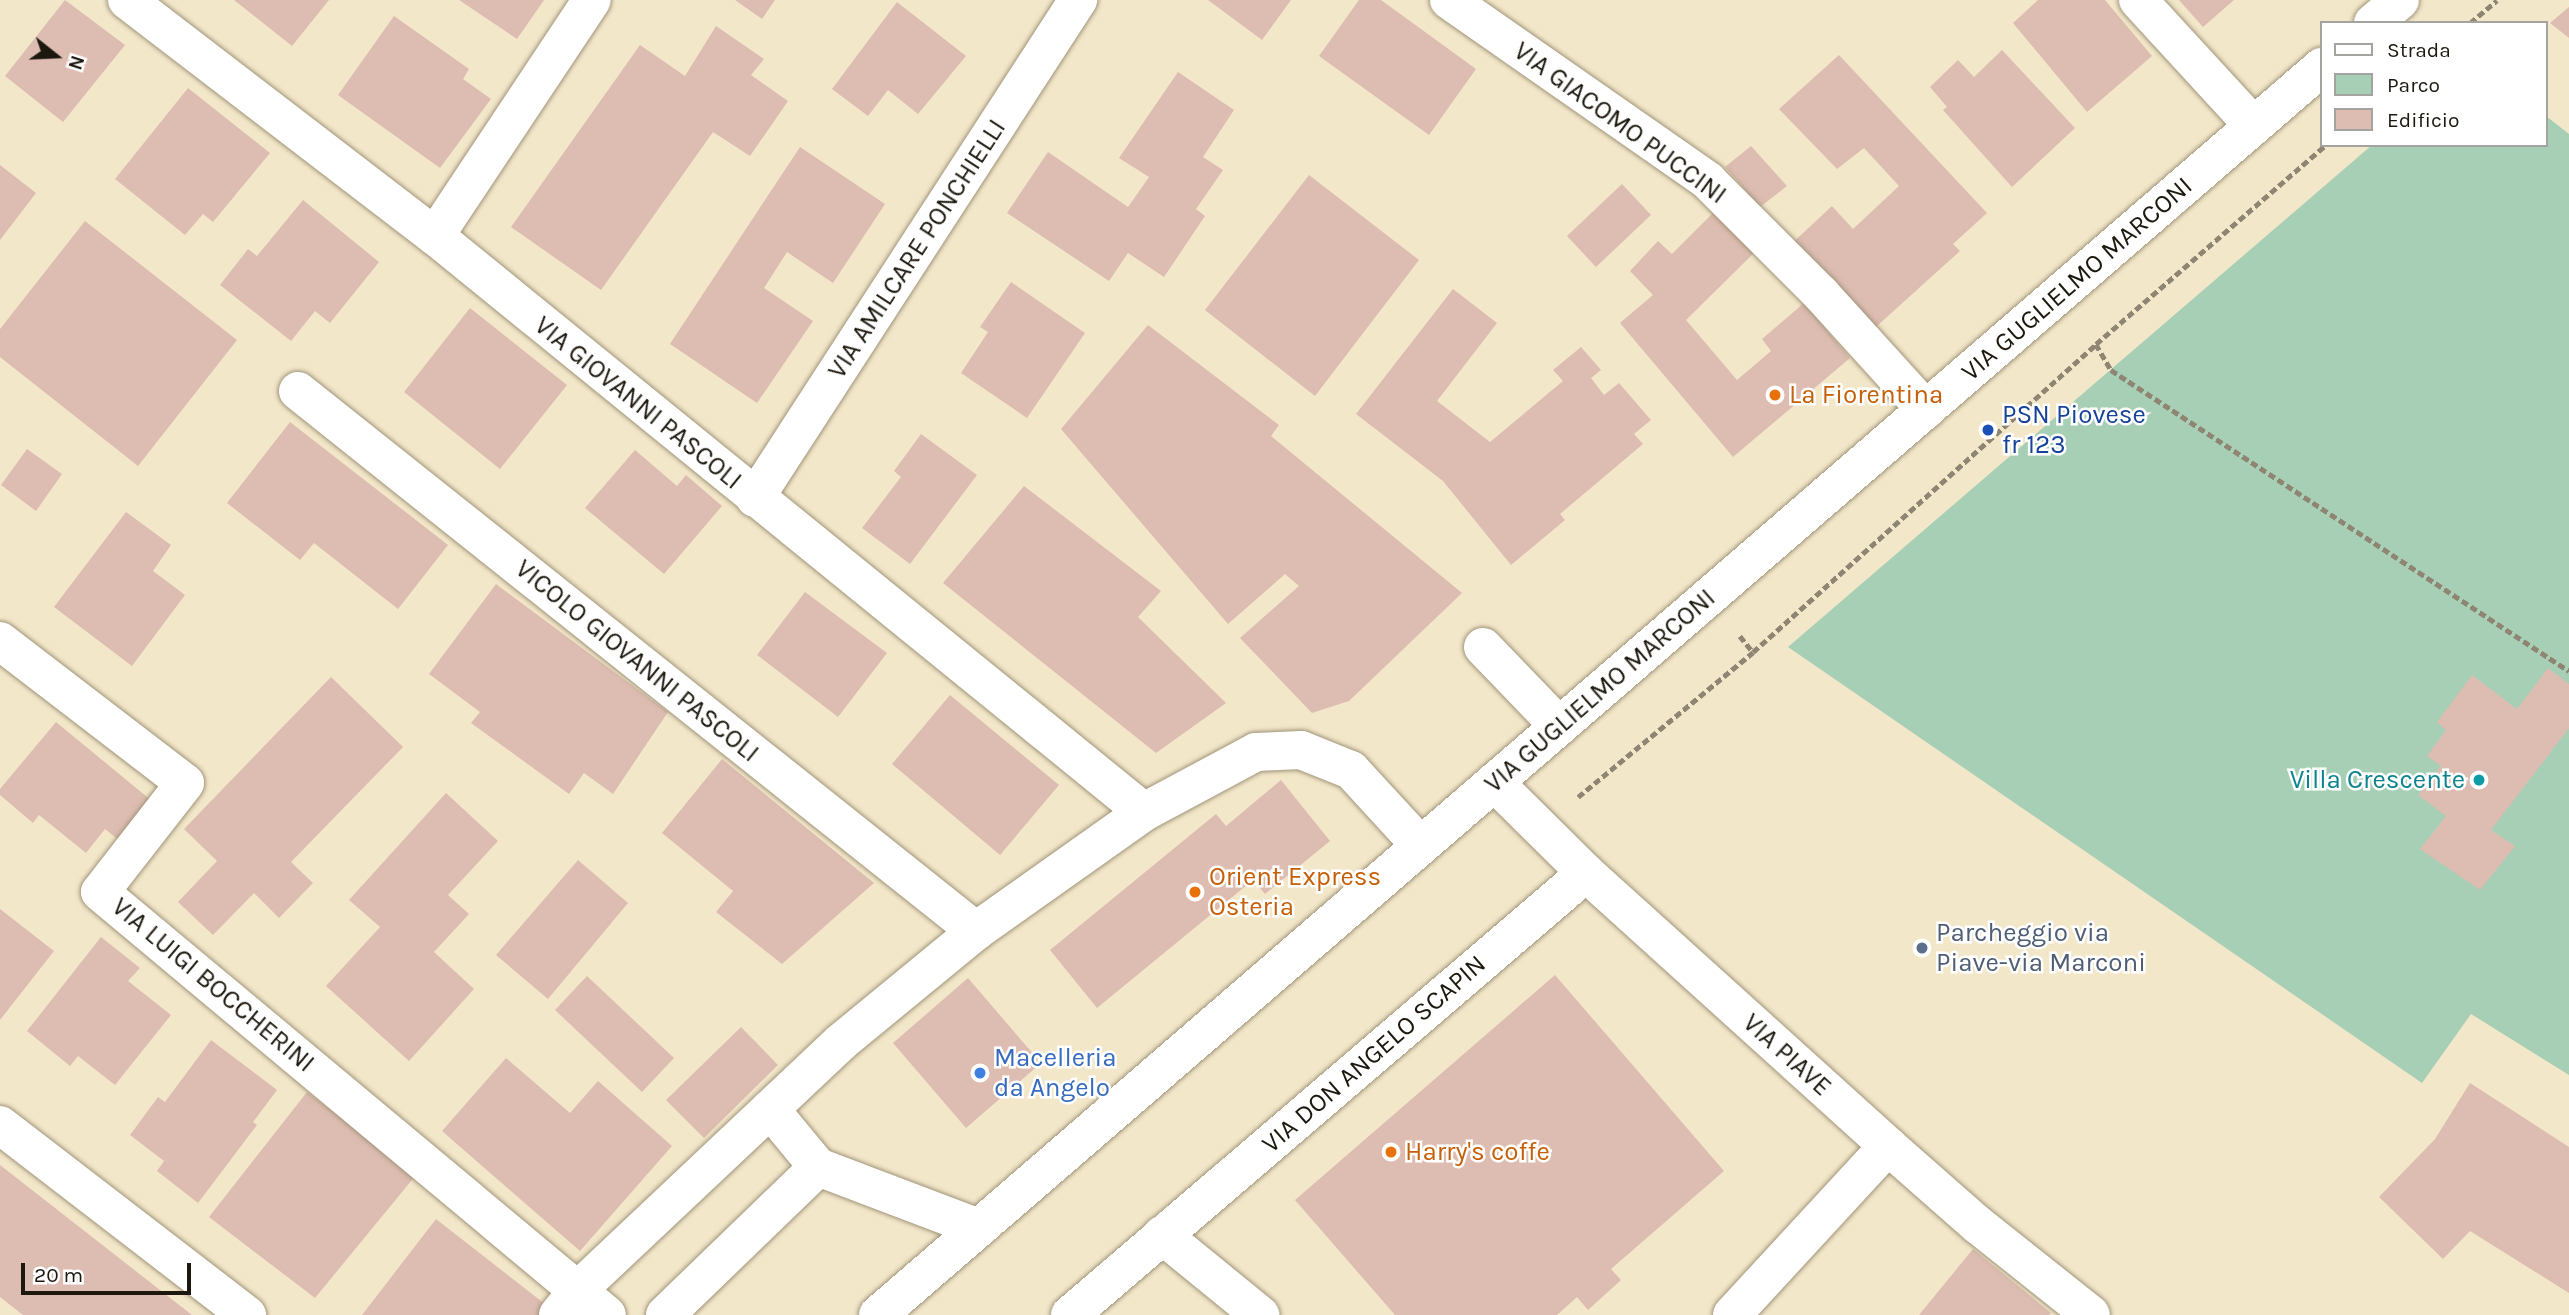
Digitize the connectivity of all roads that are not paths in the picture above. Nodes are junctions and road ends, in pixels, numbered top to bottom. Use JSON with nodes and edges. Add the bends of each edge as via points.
{"nodes":[{"id":1,"x":127,"y":0,"type":"edge"},
{"id":2,"x":592,"y":0,"type":"edge"},
{"id":3,"x":1079,"y":0,"type":"edge"},
{"id":4,"x":1449,"y":0,"type":"edge"},
{"id":5,"x":2137,"y":0,"type":"edge"},
{"id":6,"x":2320,"y":69,"type":"edge"},
{"id":7,"x":2254,"y":126,"type":"junction"},
{"id":8,"x":435,"y":236,"type":"junction"},
{"id":9,"x":298,"y":391,"type":"dead end"},
{"id":10,"x":1926,"y":410,"type":"junction"},
{"id":11,"x":755,"y":498,"type":"junction"},
{"id":12,"x":0,"y":640,"type":"edge"},
{"id":13,"x":1483,"y":647,"type":"dead end"},
{"id":14,"x":1559,"y":726,"type":"junction"},
{"id":15,"x":1494,"y":782,"type":"junction"},
{"id":16,"x":1144,"y":812,"type":"junction"},
{"id":17,"x":1421,"y":846,"type":"junction"},
{"id":18,"x":1586,"y":873,"type":"junction"},
{"id":19,"x":976,"y":930,"type":"junction"},
{"id":20,"x":770,"y":1108,"type":"junction"},
{"id":21,"x":0,"y":1125,"type":"edge"},
{"id":22,"x":1888,"y":1146,"type":"junction"},
{"id":23,"x":818,"y":1167,"type":"junction"},
{"id":24,"x":979,"y":1228,"type":"junction"},
{"id":25,"x":1163,"y":1235,"type":"junction"},
{"id":26,"x":568,"y":1302,"type":"edge"},
{"id":27,"x":247,"y":1315,"type":"edge"},
{"id":28,"x":607,"y":1315,"type":"edge"},
{"id":29,"x":665,"y":1315,"type":"edge"},
{"id":30,"x":878,"y":1315,"type":"edge"},
{"id":31,"x":1070,"y":1315,"type":"edge"},
{"id":32,"x":1260,"y":1315,"type":"edge"},
{"id":33,"x":1732,"y":1315,"type":"edge"},
{"id":34,"x":2091,"y":1315,"type":"edge"}],
"edges":[{"from":1,"to":8,"type":"street","name":"VIA GIOVANNI PASCOLI"},
{"from":2,"to":8,"type":"street"},
{"from":3,"to":11,"type":"street","name":"VIA AMILCARE PONCHIELLI"},
{"from":4,"to":10,"type":"street","name":"VIA GIACOMO PUCCINI","via":[[1707,181],[1821,294]]},
{"from":5,"to":7,"type":"street"},
{"from":6,"to":7,"type":"street","name":"VIA GUGLIELMO MARCONI"},
{"from":7,"to":10,"type":"street","name":"VIA GUGLIELMO MARCONI"},
{"from":8,"to":11,"type":"street","name":"VIA GIOVANNI PASCOLI"},
{"from":9,"to":19,"type":"street","name":"VICOLO GIOVANNI PASCOLI"},
{"from":10,"to":14,"type":"street","name":"VIA GUGLIELMO MARCONI"},
{"from":11,"to":16,"type":"street","name":"VIA GIOVANNI PASCOLI"},
{"from":12,"to":26,"type":"street","name":"VIA LUIGI BOCCHERINI","via":[[185,783],[100,892]]},
{"from":13,"to":14,"type":"street"},
{"from":14,"to":15,"type":"street","name":"VIA GUGLIELMO MARCONI"},
{"from":15,"to":17,"type":"street","name":"VIA GUGLIELMO MARCONI"},
{"from":15,"to":18,"type":"street","name":"VIA PIAVE"},
{"from":16,"to":17,"type":"street","via":[[1256,752],[1301,750],[1351,770]]},
{"from":16,"to":19,"type":"street"},
{"from":17,"to":24,"type":"street","name":"VIA GUGLIELMO MARCONI"},
{"from":18,"to":22,"type":"street","name":"VIA PIAVE"},
{"from":18,"to":25,"type":"street","name":"VIA DON ANGELO SCAPIN"},
{"from":19,"to":20,"type":"street","via":[[841,1042]]},
{"from":20,"to":23,"type":"street"},
{"from":20,"to":26,"type":"street"},
{"from":21,"to":27,"type":"street"},
{"from":22,"to":33,"type":"street"},
{"from":22,"to":34,"type":"street","name":"VIA PIAVE"},
{"from":23,"to":24,"type":"street"},
{"from":23,"to":29,"type":"street"},
{"from":24,"to":30,"type":"street","name":"VIA GUGLIELMO MARCONI"},
{"from":25,"to":31,"type":"street","name":"VIA DON ANGELO SCAPIN"},
{"from":25,"to":32,"type":"street"},
{"from":26,"to":28,"type":"street"}]}
